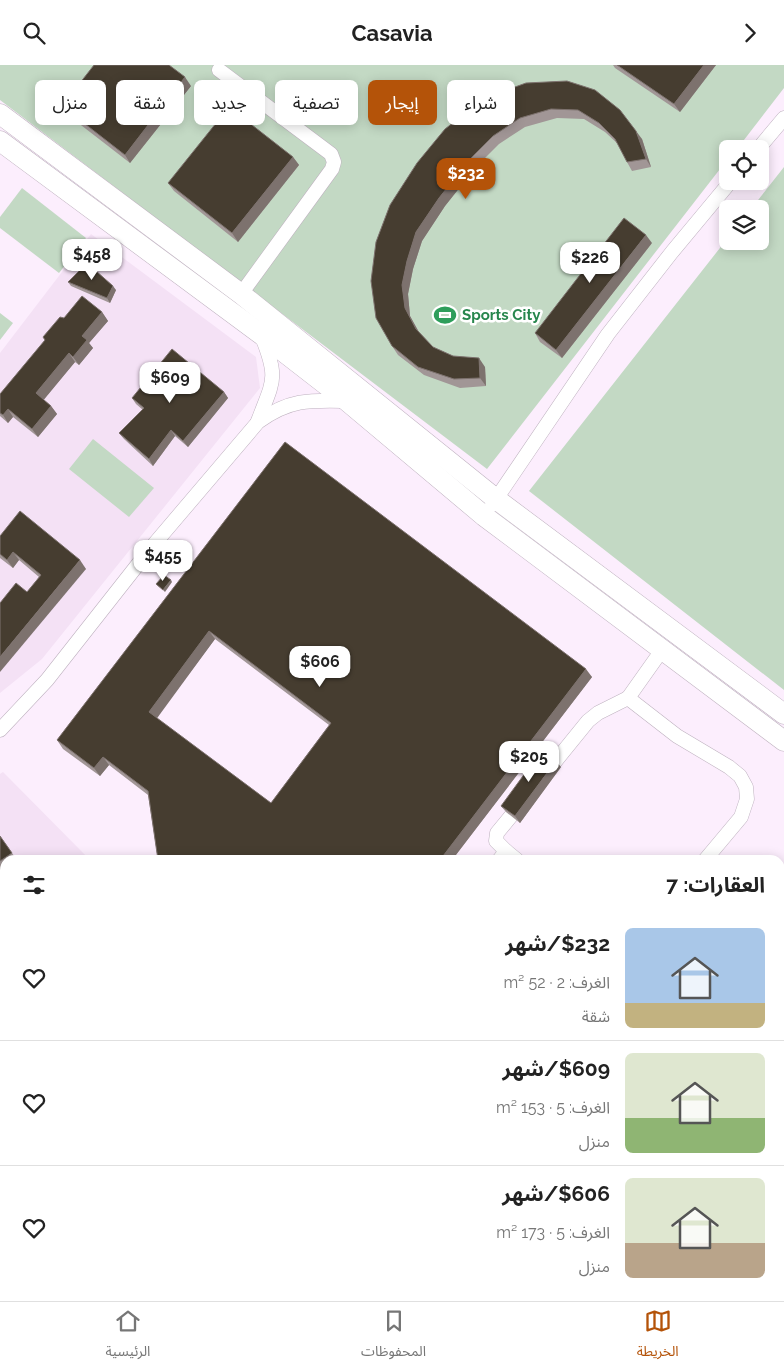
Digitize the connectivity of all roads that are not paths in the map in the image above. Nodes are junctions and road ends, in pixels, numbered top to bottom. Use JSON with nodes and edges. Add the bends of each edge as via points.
{"nodes":[{"id":1,"x":219,"y":70,"type":"dead end"},
{"id":2,"x":0,"y":114,"type":"edge"},
{"id":3,"x":784,"y":118,"type":"edge"},
{"id":4,"x":766,"y":140,"type":"edge"},
{"id":5,"x":0,"y":141,"type":"edge"},
{"id":6,"x":724,"y":190,"type":"edge"},
{"id":7,"x":241,"y":294,"type":"junction"},
{"id":8,"x":262,"y":335,"type":"junction"},
{"id":9,"x":347,"y":401,"type":"junction"},
{"id":10,"x":258,"y":421,"type":"junction"},
{"id":11,"x":496,"y":499,"type":"junction"},
{"id":12,"x":484,"y":516,"type":"junction"},
{"id":13,"x":662,"y":649,"type":"junction"},
{"id":14,"x":628,"y":698,"type":"junction"},
{"id":15,"x":784,"y":714,"type":"edge"},
{"id":16,"x":0,"y":730,"type":"edge"},
{"id":17,"x":784,"y":741,"type":"edge"},
{"id":18,"x":554,"y":763,"type":"edge"},
{"id":19,"x":511,"y":816,"type":"edge"},
{"id":20,"x":503,"y":855,"type":"edge"},
{"id":21,"x":709,"y":855,"type":"edge"}],
"edges":[{"from":1,"to":7,"type":"street","via":[[332,154],[334,162]]},
{"from":2,"to":7,"type":"highway"},
{"from":3,"to":4,"type":"street"},
{"from":5,"to":8,"type":"highway"},
{"from":6,"to":11,"type":"street","via":[[608,334]]},
{"from":7,"to":11,"type":"highway"},
{"from":8,"to":9,"type":"highway"},
{"from":8,"to":10,"type":"street","via":[[272,361],[273,377]]},
{"from":9,"to":10,"type":"street","via":[[297,402],[280,407]]},
{"from":9,"to":12,"type":"highway"},
{"from":10,"to":16,"type":"street","via":[[150,549],[47,680]]},
{"from":11,"to":12,"type":"street"},
{"from":11,"to":15,"type":"highway"},
{"from":12,"to":13,"type":"highway"},
{"from":13,"to":14,"type":"street"},
{"from":13,"to":17,"type":"highway"},
{"from":14,"to":18,"type":"street","via":[[588,721]]},
{"from":14,"to":21,"type":"street","via":[[677,736],[729,767],[740,776],[746,787],[747,799],[741,817]]},
{"from":19,"to":20,"type":"street","via":[[497,833],[496,841]]}]}
